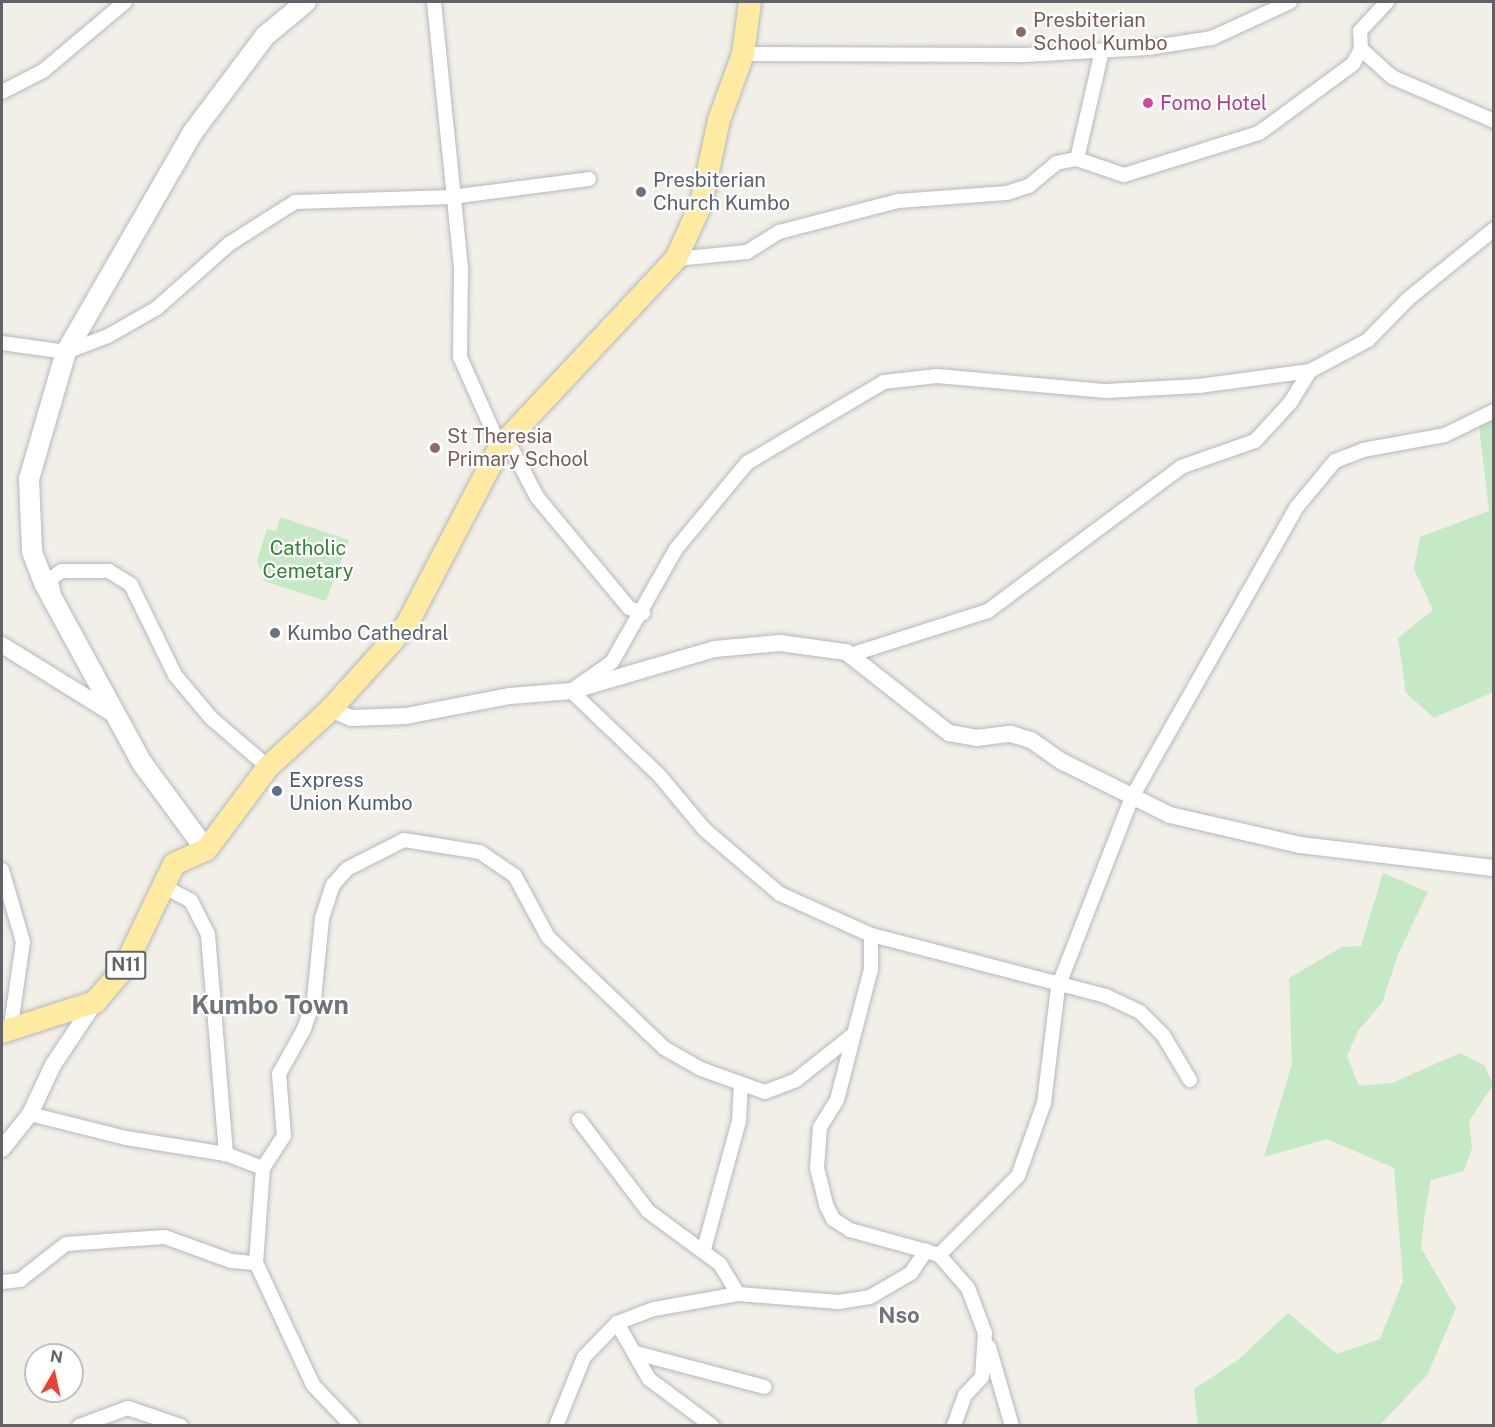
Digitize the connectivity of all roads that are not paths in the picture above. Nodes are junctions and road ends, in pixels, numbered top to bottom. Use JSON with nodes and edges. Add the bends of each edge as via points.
{"nodes":[{"id":1,"x":125,"y":2,"type":"edge"},
{"id":2,"x":306,"y":2,"type":"edge"},
{"id":3,"x":434,"y":2,"type":"edge"},
{"id":4,"x":750,"y":2,"type":"edge"},
{"id":5,"x":1290,"y":2,"type":"edge"},
{"id":6,"x":1387,"y":2,"type":"edge"},
{"id":7,"x":1361,"y":49,"type":"junction"},
{"id":8,"x":1102,"y":51,"type":"junction"},
{"id":9,"x":743,"y":54,"type":"junction"},
{"id":10,"x":2,"y":92,"type":"edge"},
{"id":11,"x":1494,"y":121,"type":"edge"},
{"id":12,"x":1077,"y":159,"type":"junction"},
{"id":13,"x":589,"y":179,"type":"dead end"},
{"id":14,"x":451,"y":197,"type":"junction"},
{"id":15,"x":1494,"y":229,"type":"edge"},
{"id":16,"x":676,"y":259,"type":"junction"},
{"id":17,"x":2,"y":343,"type":"edge"},
{"id":18,"x":66,"y":352,"type":"junction"},
{"id":19,"x":1310,"y":371,"type":"junction"},
{"id":20,"x":1494,"y":411,"type":"edge"},
{"id":21,"x":504,"y":444,"type":"junction"},
{"id":22,"x":58,"y":610,"type":"junction"},
{"id":23,"x":643,"y":613,"type":"junction"},
{"id":24,"x":2,"y":645,"type":"edge"},
{"id":25,"x":850,"y":655,"type":"junction"},
{"id":26,"x":571,"y":691,"type":"junction"},
{"id":27,"x":331,"y":709,"type":"junction"},
{"id":28,"x":115,"y":716,"type":"junction"},
{"id":29,"x":268,"y":767,"type":"junction"},
{"id":30,"x":1131,"y":797,"type":"junction"},
{"id":31,"x":206,"y":850,"type":"junction"},
{"id":32,"x":1494,"y":868,"type":"edge"},
{"id":33,"x":2,"y":870,"type":"edge"},
{"id":34,"x":163,"y":886,"type":"junction"},
{"id":35,"x":871,"y":934,"type":"junction"},
{"id":36,"x":1058,"y":987,"type":"junction"},
{"id":37,"x":95,"y":1002,"type":"junction"},
{"id":38,"x":6,"y":1032,"type":"edge"},
{"id":39,"x":854,"y":1034,"type":"junction"},
{"id":40,"x":1190,"y":1080,"type":"dead end"},
{"id":41,"x":741,"y":1084,"type":"junction"},
{"id":42,"x":30,"y":1114,"type":"junction"},
{"id":43,"x":579,"y":1120,"type":"dead end"},
{"id":44,"x":2,"y":1149,"type":"edge"},
{"id":45,"x":226,"y":1154,"type":"junction"},
{"id":46,"x":263,"y":1168,"type":"junction"},
{"id":47,"x":704,"y":1250,"type":"junction"},
{"id":48,"x":933,"y":1253,"type":"junction"},
{"id":49,"x":256,"y":1263,"type":"junction"},
{"id":50,"x":2,"y":1281,"type":"edge"},
{"id":51,"x":738,"y":1294,"type":"junction"},
{"id":52,"x":617,"y":1323,"type":"junction"},
{"id":53,"x":985,"y":1334,"type":"junction"},
{"id":54,"x":636,"y":1353,"type":"junction"},
{"id":55,"x":765,"y":1387,"type":"dead end"},
{"id":56,"x":79,"y":1425,"type":"edge"},
{"id":57,"x":181,"y":1425,"type":"edge"},
{"id":58,"x":352,"y":1425,"type":"edge"},
{"id":59,"x":556,"y":1425,"type":"edge"},
{"id":60,"x":712,"y":1425,"type":"edge"},
{"id":61,"x":954,"y":1425,"type":"edge"},
{"id":62,"x":1012,"y":1425,"type":"edge"}],
"edges":[{"from":1,"to":10,"type":"street","via":[[43,71]]},
{"from":2,"to":18,"type":"main road","via":[[265,36],[193,132]]},
{"from":3,"to":14,"type":"street"},
{"from":4,"to":9,"type":"highway","number":"N11"},
{"from":5,"to":8,"type":"street","via":[[1212,38]]},
{"from":6,"to":7,"type":"street","via":[[1360,31]]},
{"from":7,"to":11,"type":"street","via":[[1392,77]]},
{"from":7,"to":12,"type":"street","via":[[1336,79],[1259,133],[1124,175]]},
{"from":8,"to":9,"type":"street"},
{"from":8,"to":12,"type":"street"},
{"from":9,"to":16,"type":"highway","number":"N11","via":[[719,120],[701,204]]},
{"from":12,"to":16,"type":"street","via":[[1056,163],[1029,186],[1007,193],[898,201],[779,232],[747,252]]},
{"from":13,"to":14,"type":"street"},
{"from":14,"to":18,"type":"street","via":[[295,202],[229,244],[157,308]]},
{"from":14,"to":21,"type":"street","via":[[461,270],[460,357]]},
{"from":15,"to":19,"type":"street","via":[[1408,299],[1368,340]]},
{"from":16,"to":21,"type":"highway","number":"N11"},
{"from":17,"to":18,"type":"street"},
{"from":18,"to":22,"type":"main road","via":[[36,439],[26,510],[32,551]]},
{"from":19,"to":23,"type":"street","via":[[1199,386],[1106,391],[937,376],[884,382],[747,463],[676,549]]},
{"from":19,"to":25,"type":"street","via":[[1290,403],[1255,441],[1181,467],[988,611]]},
{"from":20,"to":30,"type":"street","via":[[1445,435],[1363,450],[1318,476],[1265,557]]},
{"from":21,"to":23,"type":"street","via":[[537,497],[629,608]]},
{"from":21,"to":27,"type":"highway","number":"N11","via":[[406,626]]},
{"from":22,"to":28,"type":"main road"},
{"from":22,"to":29,"type":"street","via":[[50,579],[62,571],[109,571],[131,585],[175,675],[212,718]]},
{"from":23,"to":26,"type":"street","via":[[612,662]]},
{"from":24,"to":28,"type":"street"},
{"from":25,"to":26,"type":"street","via":[[780,643],[746,644]]},
{"from":25,"to":30,"type":"street","via":[[949,733],[976,738],[1011,734],[1031,740]]},
{"from":26,"to":27,"type":"street","via":[[510,696],[406,716],[351,718]]},
{"from":26,"to":35,"type":"street","via":[[735,859],[780,894]]},
{"from":27,"to":29,"type":"highway","number":"N11"},
{"from":28,"to":31,"type":"main road","via":[[166,803]]},
{"from":29,"to":31,"type":"highway","number":"N11"},
{"from":30,"to":32,"type":"street","via":[[1170,815],[1300,844]]},
{"from":30,"to":36,"type":"street"},
{"from":31,"to":34,"type":"highway","number":"N11","via":[[174,864]]},
{"from":33,"to":38,"type":"street","via":[[23,942]]},
{"from":34,"to":37,"type":"highway","number":"N11","via":[[124,969]]},
{"from":34,"to":45,"type":"street","via":[[191,902],[208,935]]},
{"from":35,"to":36,"type":"street"},
{"from":35,"to":39,"type":"street","via":[[871,969]]},
{"from":36,"to":40,"type":"street","via":[[1106,996],[1140,1012],[1163,1035]]},
{"from":36,"to":48,"type":"street","via":[[1044,1103],[1018,1176]]},
{"from":37,"to":38,"type":"highway","number":"N11"},
{"from":37,"to":42,"type":"street","via":[[53,1065]]},
{"from":39,"to":41,"type":"street","via":[[795,1080],[765,1092]]},
{"from":39,"to":48,"type":"street","via":[[837,1100],[820,1127],[817,1168],[824,1198],[833,1219],[850,1230]]},
{"from":41,"to":46,"type":"street","via":[[664,1048],[596,987],[548,937],[515,876],[480,852],[404,840],[347,869],[333,885],[316,949],[314,1000],[279,1074],[284,1136]]},
{"from":41,"to":47,"type":"street","via":[[739,1120]]},
{"from":42,"to":44,"type":"street"},
{"from":42,"to":45,"type":"street","via":[[126,1138]]},
{"from":43,"to":47,"type":"street","via":[[648,1211]]},
{"from":45,"to":46,"type":"street"},
{"from":46,"to":49,"type":"street"},
{"from":47,"to":51,"type":"street"},
{"from":48,"to":51,"type":"street","via":[[911,1273],[870,1297],[839,1302]]},
{"from":48,"to":53,"type":"street","via":[[968,1288]]},
{"from":49,"to":50,"type":"street","via":[[231,1261],[165,1237],[105,1241],[66,1244],[20,1280]]},
{"from":49,"to":58,"type":"street","via":[[313,1385]]},
{"from":51,"to":52,"type":"street","via":[[654,1309]]},
{"from":52,"to":54,"type":"street"},
{"from":52,"to":59,"type":"street","via":[[584,1357]]},
{"from":53,"to":61,"type":"street","via":[[982,1377],[965,1395]]},
{"from":53,"to":62,"type":"street"},
{"from":54,"to":55,"type":"street"},
{"from":54,"to":60,"type":"street","via":[[649,1379]]},
{"from":56,"to":57,"type":"street","via":[[128,1408]]}]}
